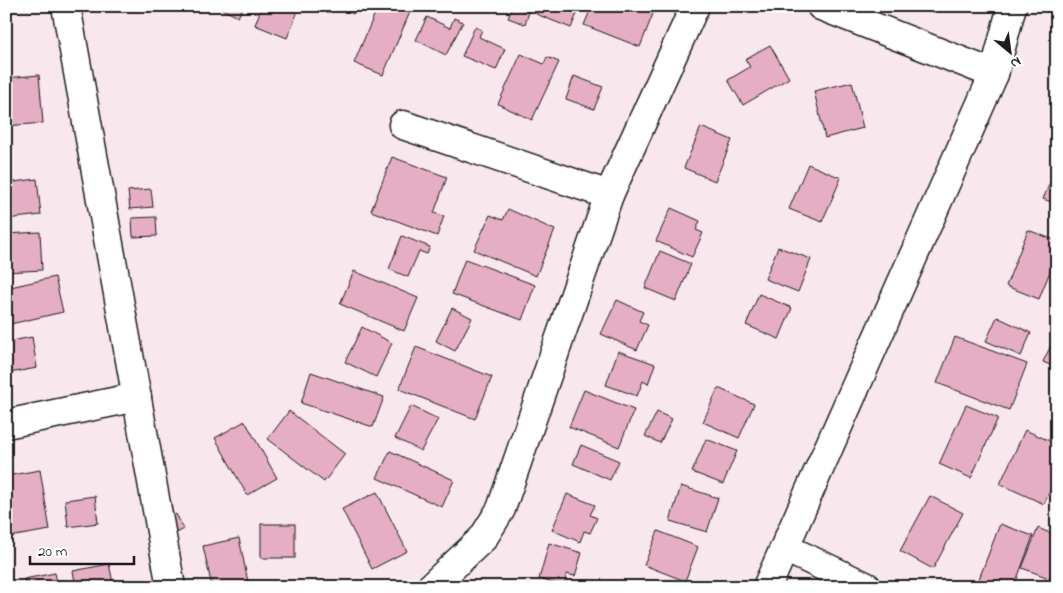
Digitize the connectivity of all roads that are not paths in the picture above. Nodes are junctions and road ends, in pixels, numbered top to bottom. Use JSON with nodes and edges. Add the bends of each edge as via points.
{"nodes":[{"id":1,"x":66,"y":6,"type":"edge"},
{"id":2,"x":695,"y":6,"type":"edge"},
{"id":3,"x":821,"y":6,"type":"edge"},
{"id":4,"x":1012,"y":6,"type":"edge"},
{"id":5,"x":994,"y":74,"type":"junction"},
{"id":6,"x":403,"y":125,"type":"dead end"},
{"id":7,"x":609,"y":195,"type":"junction"},
{"id":8,"x":137,"y":397,"type":"junction"},
{"id":9,"x":6,"y":424,"type":"edge"},
{"id":10,"x":784,"y":548,"type":"junction"},
{"id":11,"x":171,"y":587,"type":"edge"},
{"id":12,"x":431,"y":587,"type":"edge"},
{"id":13,"x":767,"y":587,"type":"edge"},
{"id":14,"x":867,"y":587,"type":"edge"}],
"edges":[{"from":1,"to":8,"type":"street"},
{"from":2,"to":7,"type":"street"},
{"from":3,"to":5,"type":"street"},
{"from":4,"to":5,"type":"street"},
{"from":5,"to":10,"type":"street"},
{"from":6,"to":7,"type":"street"},
{"from":7,"to":12,"type":"street","via":[[501,509],[483,538]]},
{"from":8,"to":9,"type":"street"},
{"from":8,"to":11,"type":"street"},
{"from":10,"to":13,"type":"street"},
{"from":10,"to":14,"type":"street"}]}
